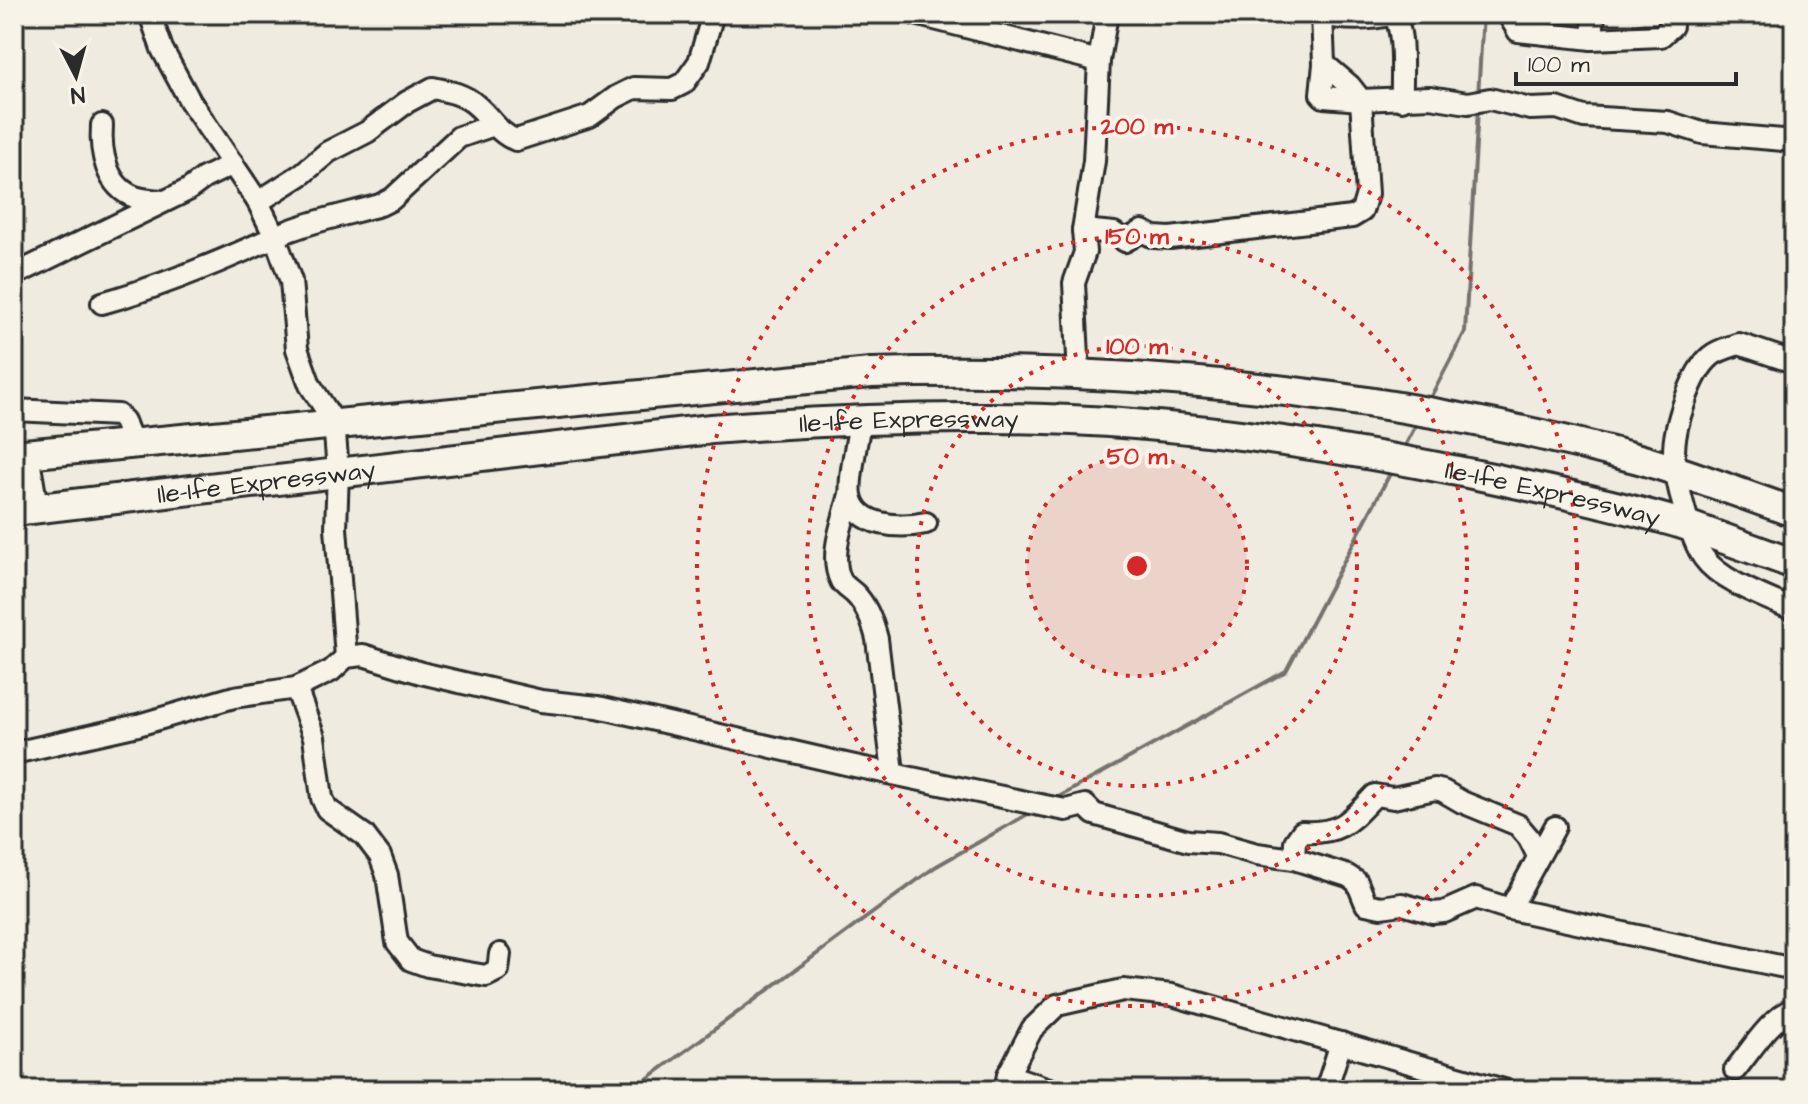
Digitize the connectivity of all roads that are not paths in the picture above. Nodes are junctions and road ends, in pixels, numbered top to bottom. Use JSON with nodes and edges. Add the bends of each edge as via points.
{"nodes":[{"id":1,"x":150,"y":14,"type":"edge"},
{"id":2,"x":713,"y":14,"type":"edge"},
{"id":3,"x":915,"y":14,"type":"edge"},
{"id":4,"x":1107,"y":14,"type":"edge"},
{"id":5,"x":1322,"y":14,"type":"edge"},
{"id":6,"x":1508,"y":14,"type":"edge"},
{"id":7,"x":1594,"y":14,"type":"edge"},
{"id":8,"x":1672,"y":14,"type":"edge"},
{"id":9,"x":1386,"y":15,"type":"edge"},
{"id":10,"x":1592,"y":39,"type":"junction"},
{"id":11,"x":1099,"y":61,"type":"junction"},
{"id":12,"x":1361,"y":100,"type":"junction"},
{"id":13,"x":1402,"y":100,"type":"junction"},
{"id":14,"x":102,"y":125,"type":"dead end"},
{"id":15,"x":494,"y":125,"type":"junction"},
{"id":16,"x":1794,"y":141,"type":"edge"},
{"id":17,"x":233,"y":164,"type":"junction"},
{"id":18,"x":162,"y":201,"type":"junction"},
{"id":19,"x":258,"y":202,"type":"junction"},
{"id":20,"x":1083,"y":230,"type":"junction"},
{"id":21,"x":275,"y":237,"type":"junction"},
{"id":22,"x":14,"y":275,"type":"edge"},
{"id":23,"x":102,"y":303,"type":"dead end"},
{"id":24,"x":1793,"y":362,"type":"edge"},
{"id":25,"x":871,"y":373,"type":"junction"},
{"id":26,"x":1079,"y":375,"type":"junction"},
{"id":27,"x":14,"y":410,"type":"edge"},
{"id":28,"x":866,"y":420,"type":"junction"},
{"id":29,"x":334,"y":422,"type":"junction"},
{"id":30,"x":132,"y":442,"type":"junction"},
{"id":31,"x":19,"y":454,"type":"edge"},
{"id":32,"x":338,"y":471,"type":"junction"},
{"id":33,"x":1675,"y":471,"type":"junction"},
{"id":34,"x":850,"y":494,"type":"junction"},
{"id":35,"x":24,"y":509,"type":"edge"},
{"id":36,"x":1794,"y":512,"type":"edge"},
{"id":37,"x":926,"y":523,"type":"dead end"},
{"id":38,"x":1690,"y":527,"type":"junction"},
{"id":39,"x":1794,"y":564,"type":"edge"},
{"id":40,"x":1794,"y":610,"type":"edge"},
{"id":41,"x":346,"y":657,"type":"junction"},
{"id":42,"x":296,"y":688,"type":"junction"},
{"id":43,"x":14,"y":753,"type":"edge"},
{"id":44,"x":893,"y":772,"type":"junction"},
{"id":45,"x":1555,"y":827,"type":"dead end"},
{"id":46,"x":1538,"y":856,"type":"junction"},
{"id":47,"x":1294,"y":859,"type":"junction"},
{"id":48,"x":1510,"y":909,"type":"junction"},
{"id":49,"x":500,"y":954,"type":"dead end"},
{"id":50,"x":1794,"y":969,"type":"edge"},
{"id":51,"x":1794,"y":1008,"type":"edge"},
{"id":52,"x":1341,"y":1043,"type":"junction"},
{"id":53,"x":1735,"y":1070,"type":"dead end"},
{"id":54,"x":1006,"y":1082,"type":"edge"},
{"id":55,"x":1052,"y":1090,"type":"edge"},
{"id":56,"x":1326,"y":1090,"type":"edge"},
{"id":57,"x":1504,"y":1090,"type":"edge"}],
"edges":[{"from":1,"to":17,"type":"street","via":[[190,101]]},
{"from":2,"to":15,"type":"street","via":[[699,62],[684,83],[672,89],[634,88],[590,116],[516,140]]},
{"from":3,"to":11,"type":"street"},
{"from":4,"to":11,"type":"street"},
{"from":5,"to":9,"type":"street","via":[[1371,19]]},
{"from":5,"to":12,"type":"street","via":[[1321,94]]},
{"from":6,"to":10,"type":"street","via":[[1518,31]]},
{"from":7,"to":10,"type":"street"},
{"from":8,"to":10,"type":"street","via":[[1672,26],[1661,36]]},
{"from":9,"to":13,"type":"street","via":[[1393,14],[1398,21]]},
{"from":11,"to":20,"type":"street","via":[[1094,161]]},
{"from":12,"to":13,"type":"street"},
{"from":12,"to":20,"type":"street","via":[[1367,194],[1362,211],[1352,217],[1170,238],[1142,231],[1125,241],[1114,233]]},
{"from":13,"to":16,"type":"street","via":[[1490,99],[1584,117],[1668,122],[1702,133]]},
{"from":14,"to":18,"type":"street","via":[[100,147],[119,187],[135,197]]},
{"from":15,"to":19,"type":"street","via":[[458,93],[433,88]]},
{"from":15,"to":21,"type":"street","via":[[459,137],[392,199]]},
{"from":17,"to":18,"type":"street"},
{"from":17,"to":19,"type":"street"},
{"from":18,"to":22,"type":"street"},
{"from":19,"to":21,"type":"street"},
{"from":20,"to":26,"type":"street","via":[[1085,252],[1074,283]]},
{"from":21,"to":23,"type":"street","via":[[154,288]]},
{"from":21,"to":29,"type":"street","via":[[291,281],[297,349],[310,385]]},
{"from":24,"to":33,"type":"street","via":[[1739,344],[1711,355],[1695,376],[1679,423]]},
{"from":25,"to":26,"type":"highway","name":"Ile-Ife Expressway"},
{"from":25,"to":28,"type":"highway"},
{"from":25,"to":29,"type":"highway","name":"Ile-Ife Expressway"},
{"from":26,"to":33,"type":"highway","name":"Ile-Ife Expressway","via":[[1332,397],[1543,435]]},
{"from":27,"to":30,"type":"street","via":[[118,415]]},
{"from":28,"to":32,"type":"highway","name":"Ile-Ife Expressway","via":[[711,429]]},
{"from":28,"to":34,"type":"street"},
{"from":28,"to":38,"type":"highway","name":"Ile-Ife Expressway","via":[[1006,418],[1255,438],[1416,462]]},
{"from":29,"to":30,"type":"highway","name":"Ile-Ife Expressway"},
{"from":29,"to":32,"type":"street"},
{"from":30,"to":31,"type":"highway","name":"Ile-Ife Expressway"},
{"from":31,"to":35,"type":"highway"},
{"from":32,"to":35,"type":"highway","name":"Ile-Ife Expressway"},
{"from":32,"to":41,"type":"street","via":[[336,528]]},
{"from":33,"to":36,"type":"highway","name":"Ile-Ife Expressway"},
{"from":33,"to":38,"type":"street"},
{"from":34,"to":37,"type":"street","via":[[855,508],[879,522],[905,528]]},
{"from":34,"to":44,"type":"street","via":[[838,562],[842,582],[872,619]]},
{"from":38,"to":39,"type":"highway","name":"Ile-Ife Expressway"},
{"from":38,"to":40,"type":"street","via":[[1704,559],[1729,579]]},
{"from":41,"to":42,"type":"street"},
{"from":41,"to":44,"type":"street","via":[[363,655],[541,701],[598,707]]},
{"from":42,"to":43,"type":"street","via":[[234,697]]},
{"from":42,"to":49,"type":"street","via":[[314,737],[322,798],[327,809],[364,835],[380,856],[397,942],[411,960],[486,976],[498,970]]},
{"from":44,"to":47,"type":"street","via":[[1066,810],[1085,805],[1094,814],[1188,841]]},
{"from":45,"to":46,"type":"street"},
{"from":46,"to":47,"type":"street","via":[[1518,825],[1435,789],[1393,798],[1375,795],[1356,818],[1337,828],[1302,832]]},
{"from":46,"to":48,"type":"street"},
{"from":47,"to":48,"type":"street","via":[[1348,876],[1357,882],[1366,904],[1402,904],[1433,913],[1476,898]]},
{"from":48,"to":50,"type":"street"},
{"from":51,"to":53,"type":"street","via":[[1782,1014]]},
{"from":52,"to":54,"type":"street","via":[[1172,995],[1123,990],[1057,1005],[1032,1029]]},
{"from":52,"to":56,"type":"street"},
{"from":52,"to":57,"type":"street"},
{"from":54,"to":55,"type":"street"}]}
